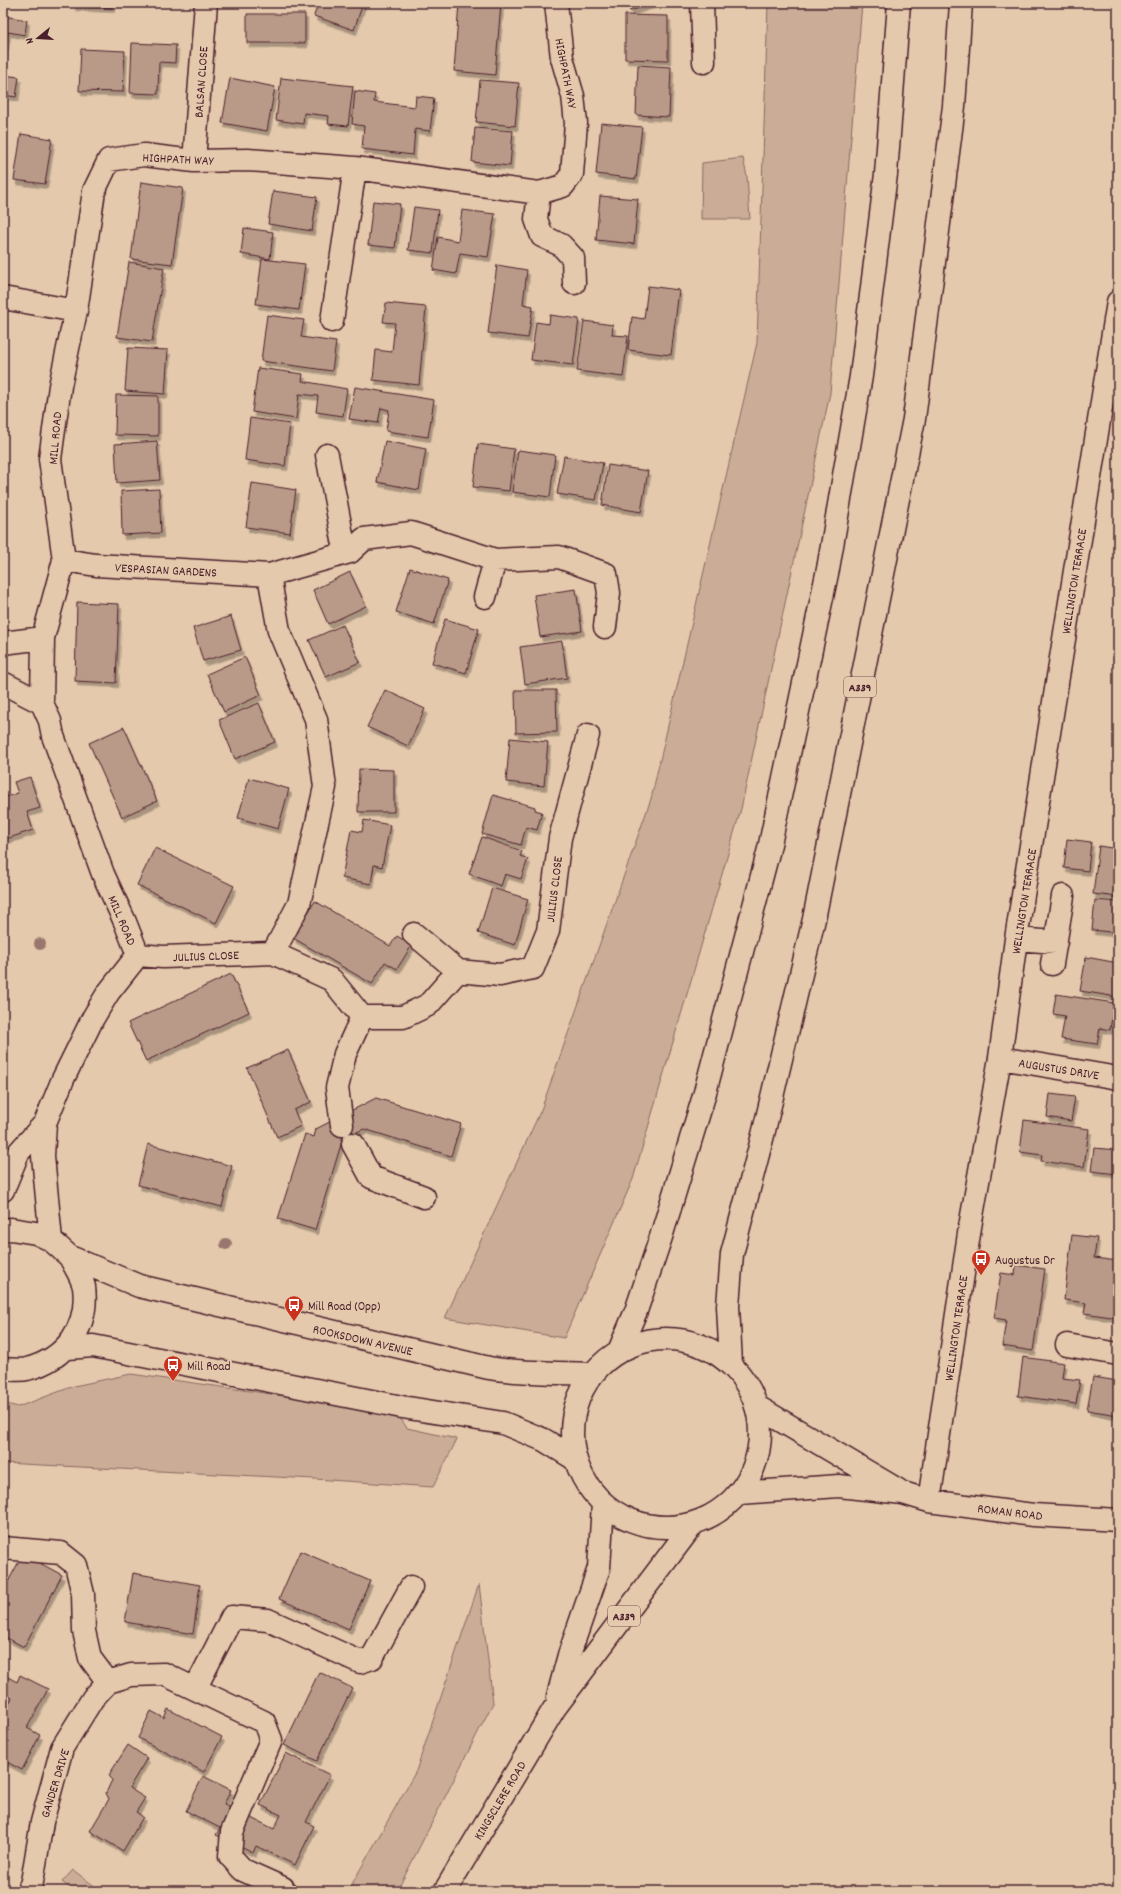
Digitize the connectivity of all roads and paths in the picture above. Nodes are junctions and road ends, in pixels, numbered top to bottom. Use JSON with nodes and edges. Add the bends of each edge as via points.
{"nodes":[{"id":1,"x":206,"y":3,"type":"edge"},
{"id":2,"x":556,"y":3,"type":"edge"},
{"id":3,"x":702,"y":3,"type":"edge"},
{"id":4,"x":899,"y":3,"type":"edge"},
{"id":5,"x":961,"y":3,"type":"edge"},
{"id":6,"x":704,"y":62,"type":"dead end"},
{"id":7,"x":194,"y":161,"type":"junction"},
{"id":8,"x":355,"y":168,"type":"junction"},
{"id":9,"x":540,"y":193,"type":"junction"},
{"id":10,"x":574,"y":283,"type":"dead end"},
{"id":11,"x":3,"y":298,"type":"edge"},
{"id":12,"x":1118,"y":302,"type":"edge"},
{"id":13,"x":76,"y":311,"type":"junction"},
{"id":14,"x":332,"y":321,"type":"dead end"},
{"id":15,"x":327,"y":454,"type":"dead end"},
{"id":16,"x":350,"y":552,"type":"junction"},
{"id":17,"x":64,"y":560,"type":"junction"},
{"id":18,"x":495,"y":560,"type":"junction"},
{"id":19,"x":269,"y":575,"type":"junction"},
{"id":20,"x":485,"y":597,"type":"dead end"},
{"id":21,"x":604,"y":628,"type":"dead end"},
{"id":22,"x":43,"y":638,"type":"junction"},
{"id":23,"x":3,"y":643,"type":"edge"},
{"id":24,"x":3,"y":682,"type":"edge"},
{"id":25,"x":42,"y":703,"type":"junction"},
{"id":26,"x":588,"y":735,"type":"dead end"},
{"id":27,"x":1064,"y":896,"type":"dead end"},
{"id":28,"x":414,"y":934,"type":"dead end"},
{"id":29,"x":1016,"y":939,"type":"junction"},
{"id":30,"x":1056,"y":942,"type":"junction"},
{"id":31,"x":274,"y":953,"type":"junction"},
{"id":32,"x":138,"y":956,"type":"junction"},
{"id":33,"x":1052,"y":964,"type":"dead end"},
{"id":34,"x":458,"y":971,"type":"junction"},
{"id":35,"x":362,"y":1017,"type":"junction"},
{"id":36,"x":1000,"y":1058,"type":"junction"},
{"id":37,"x":1118,"y":1078,"type":"edge"},
{"id":38,"x":44,"y":1123,"type":"junction"},
{"id":39,"x":342,"y":1125,"type":"dead end"},
{"id":40,"x":353,"y":1144,"type":"dead end"},
{"id":41,"x":3,"y":1190,"type":"edge"},
{"id":42,"x":424,"y":1198,"type":"dead end"},
{"id":43,"x":3,"y":1230,"type":"edge"},
{"id":44,"x":51,"y":1240,"type":"junction"},
{"id":45,"x":70,"y":1257,"type":"junction"},
{"id":46,"x":1066,"y":1345,"type":"dead end"},
{"id":47,"x":67,"y":1348,"type":"junction"},
{"id":48,"x":619,"y":1351,"type":"junction"},
{"id":49,"x":1118,"y":1354,"type":"edge"},
{"id":50,"x":730,"y":1364,"type":"junction"},
{"id":51,"x":3,"y":1369,"type":"edge"},
{"id":52,"x":592,"y":1374,"type":"junction"},
{"id":53,"x":756,"y":1406,"type":"junction"},
{"id":54,"x":575,"y":1459,"type":"junction"},
{"id":55,"x":739,"y":1493,"type":"junction"},
{"id":56,"x":903,"y":1493,"type":"junction"},
{"id":57,"x":929,"y":1501,"type":"junction"},
{"id":58,"x":603,"y":1504,"type":"junction"},
{"id":59,"x":1118,"y":1520,"type":"edge"},
{"id":60,"x":694,"y":1523,"type":"junction"},
{"id":61,"x":3,"y":1548,"type":"edge"},
{"id":62,"x":411,"y":1587,"type":"dead end"},
{"id":63,"x":108,"y":1682,"type":"junction"},
{"id":64,"x":195,"y":1689,"type":"junction"},
{"id":65,"x":554,"y":1709,"type":"junction"},
{"id":66,"x":283,"y":1888,"type":"dead end"},
{"id":67,"x":28,"y":1891,"type":"edge"},
{"id":68,"x":445,"y":1891,"type":"edge"}],
"edges":[{"from":1,"to":7,"type":"main road","name":"BALSAN CLOSE"},
{"from":2,"to":9,"type":"main road","name":"HIGHPATH WAY","via":[[562,58],[573,96],[576,123],[572,174],[563,186]]},
{"from":3,"to":6,"type":"main road"},
{"from":4,"to":48,"type":"main road","via":[[886,174],[861,376],[823,592],[769,848],[706,1088],[661,1237],[636,1311]]},
{"from":5,"to":50,"type":"main road","number":"A339","via":[[954,106],[914,419],[814,919],[732,1254],[728,1306]]},
{"from":7,"to":8,"type":"main road","name":"HIGHPATH WAY","via":[[248,160]]},
{"from":7,"to":13,"type":"main road","name":"HIGHPATH WAY","via":[[144,155],[109,160],[94,191]]},
{"from":8,"to":9,"type":"main road","name":"HIGHPATH WAY"},
{"from":8,"to":14,"type":"main road"},
{"from":9,"to":10,"type":"main road","via":[[536,219],[542,236],[561,246],[573,258]]},
{"from":11,"to":13,"type":"main road"},
{"from":12,"to":29,"type":"main road","name":"WELLINGTON TERRACE"},
{"from":13,"to":17,"type":"main road","name":"MILL ROAD","via":[[60,386],[50,459]]},
{"from":15,"to":16,"type":"main road","via":[[342,540]]},
{"from":16,"to":18,"type":"main road","name":"VESPASIAN GARDENS","via":[[364,539],[411,533]]},
{"from":16,"to":19,"type":"main road","name":"VESPASIAN GARDENS"},
{"from":17,"to":19,"type":"main road","name":"VESPASIAN GARDENS","via":[[96,566]]},
{"from":17,"to":22,"type":"main road","name":"MILL ROAD"},
{"from":18,"to":20,"type":"main road"},
{"from":18,"to":21,"type":"main road","name":"VESPASIAN GARDENS","via":[[559,557],[606,574],[609,593]]},
{"from":19,"to":31,"type":"main road","via":[[279,631],[316,719],[325,787],[299,904]]},
{"from":22,"to":23,"type":"main road"},
{"from":22,"to":25,"type":"main road","name":"MILL ROAD"},
{"from":24,"to":25,"type":"main road"},
{"from":25,"to":32,"type":"main road","name":"MILL ROAD","via":[[103,874]]},
{"from":26,"to":34,"type":"main road","name":"JULIUS CLOSE","via":[[560,838],[548,930],[533,968],[500,975]]},
{"from":27,"to":30,"type":"main road"},
{"from":28,"to":34,"type":"main road"},
{"from":29,"to":30,"type":"main road"},
{"from":29,"to":36,"type":"main road","name":"WELLINGTON TERRACE"},
{"from":30,"to":33,"type":"main road"},
{"from":31,"to":32,"type":"main road","name":"JULIUS CLOSE"},
{"from":31,"to":35,"type":"main road","name":"JULIUS CLOSE","via":[[332,980]]},
{"from":32,"to":38,"type":"main road","name":"MILL ROAD","via":[[108,993],[93,1018]]},
{"from":34,"to":35,"type":"main road","via":[[428,1006],[403,1017]]},
{"from":35,"to":39,"type":"main road","via":[[345,1054],[337,1088]]},
{"from":36,"to":37,"type":"main road","name":"AUGUSTUS DRIVE"},
{"from":36,"to":57,"type":"main road","name":"WELLINGTON TERRACE","via":[[970,1227]]},
{"from":38,"to":41,"type":"main road","name":"MILL ROAD","via":[[18,1153]]},
{"from":38,"to":44,"type":"main road","name":"MILL ROAD","via":[[42,1156]]},
{"from":40,"to":42,"type":"main road","via":[[371,1177]]},
{"from":43,"to":44,"type":"main road","name":"ROOKSDOWN AVENUE","via":[[36,1233]]},
{"from":44,"to":45,"type":"main road","name":"ROOKSDOWN AVENUE"},
{"from":45,"to":47,"type":"main road","name":"ROOKSDOWN AVENUE","via":[[84,1285],[85,1300],[81,1324]]},
{"from":45,"to":52,"type":"main road","name":"ROOKSDOWN AVENUE","via":[[139,1286],[489,1368],[509,1372]]},
{"from":46,"to":49,"type":"main road"},
{"from":47,"to":51,"type":"main road","name":"ROOKSDOWN AVENUE","via":[[54,1359],[26,1369]]},
{"from":47,"to":54,"type":"main road","via":[[93,1346],[402,1407],[503,1423],[544,1440]]},
{"from":48,"to":50,"type":"main road","via":[[647,1340],[677,1339],[706,1347]]},
{"from":48,"to":52,"type":"main road"},
{"from":50,"to":53,"type":"main road","via":[[750,1390]]},
{"from":52,"to":54,"type":"main road","via":[[577,1400],[571,1430]]},
{"from":53,"to":55,"type":"main road","via":[[760,1428],[758,1452],[751,1474]]},
{"from":53,"to":56,"type":"main road","name":"ROMAN ROAD"},
{"from":54,"to":58,"type":"main road","via":[[586,1484]]},
{"from":55,"to":56,"type":"main road","name":"ROMAN ROAD","via":[[839,1486]]},
{"from":55,"to":60,"type":"main road","via":[[716,1513]]},
{"from":56,"to":57,"type":"main road","name":"ROMAN ROAD"},
{"from":57,"to":59,"type":"main road","name":"ROMAN ROAD","via":[[1033,1515]]},
{"from":58,"to":60,"type":"main road","via":[[624,1517],[646,1526],[671,1527]]},
{"from":58,"to":65,"type":"main road","name":"KINGSCLERE ROAD","number":"A339","via":[[600,1568],[569,1655]]},
{"from":60,"to":65,"type":"main road","name":"KINGSCLERE ROAD","number":"A339"},
{"from":61,"to":63,"type":"main road","via":[[61,1553],[76,1565],[83,1594],[84,1631],[90,1658]]},
{"from":62,"to":64,"type":"main road","via":[[372,1658],[360,1662],[268,1620],[232,1617]]},
{"from":63,"to":64,"type":"main road","via":[[132,1675],[164,1674]]},
{"from":63,"to":67,"type":"main road","name":"GANDER DRIVE","via":[[93,1698],[62,1748],[42,1822],[32,1882]]},
{"from":64,"to":66,"type":"main road","via":[[264,1722],[271,1740],[232,1832],[230,1856],[243,1870]]},
{"from":65,"to":68,"type":"main road","name":"KINGSCLERE ROAD","number":"A339"}]}
